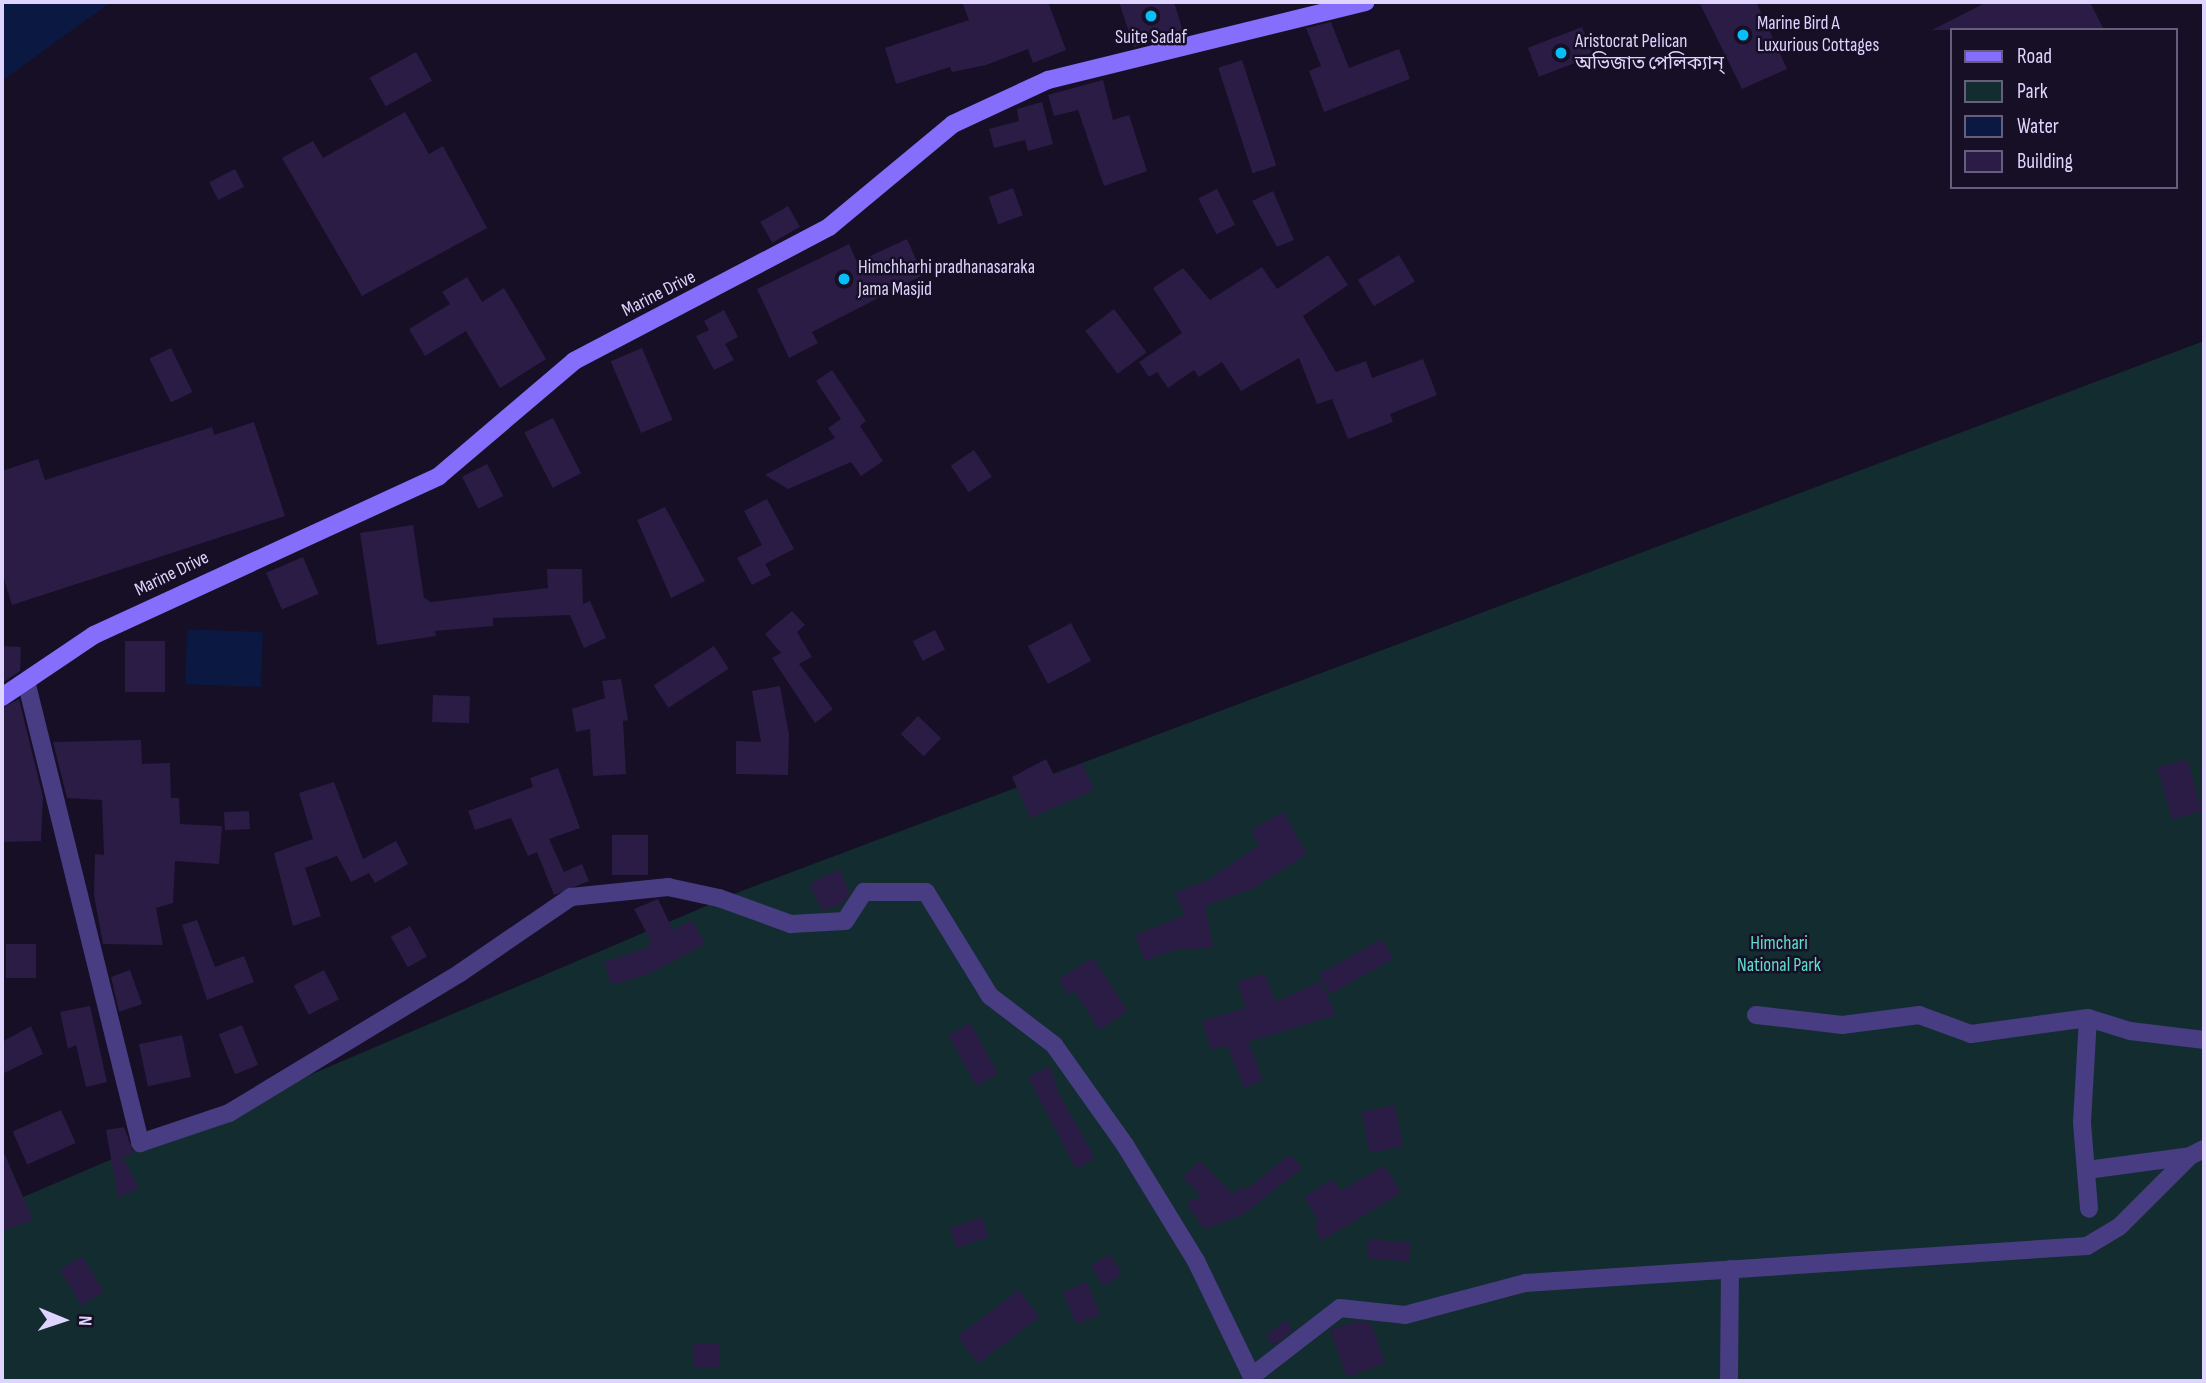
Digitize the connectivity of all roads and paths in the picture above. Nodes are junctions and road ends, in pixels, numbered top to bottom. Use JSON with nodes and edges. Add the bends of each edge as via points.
{"nodes":[{"id":1,"x":1366,"y":2,"type":"edge"},
{"id":2,"x":27,"y":685,"type":"junction"},
{"id":3,"x":2,"y":697,"type":"edge"},
{"id":4,"x":1756,"y":1015,"type":"dead end"},
{"id":5,"x":2088,"y":1018,"type":"junction"},
{"id":6,"x":2204,"y":1040,"type":"edge"},
{"id":7,"x":2197,"y":1152,"type":"edge"},
{"id":8,"x":2087,"y":1170,"type":"junction"},
{"id":9,"x":2089,"y":1209,"type":"dead end"},
{"id":10,"x":1730,"y":1269,"type":"junction"},
{"id":11,"x":1253,"y":1378,"type":"edge"},
{"id":12,"x":1729,"y":1381,"type":"edge"}],
"edges":[{"from":1,"to":2,"type":"main road","name":"Marine Drive","via":[[1048,80],[953,124],[829,227],[574,361],[439,476],[94,635]]},
{"from":2,"to":3,"type":"main road","name":"Marine Drive"},
{"from":2,"to":11,"type":"street","via":[[140,1143],[229,1113],[460,973],[571,897],[668,887],[719,898],[791,924],[845,921],[864,892],[926,892],[990,996],[1054,1045],[1125,1145],[1196,1261]]},
{"from":4,"to":5,"type":"street","via":[[1842,1025],[1919,1015],[1971,1034]]},
{"from":5,"to":6,"type":"street","via":[[2130,1031]]},
{"from":5,"to":8,"type":"street","via":[[2082,1123]]},
{"from":7,"to":8,"type":"street"},
{"from":7,"to":10,"type":"street","via":[[2119,1227],[2087,1247]]},
{"from":8,"to":9,"type":"street"},
{"from":10,"to":11,"type":"street","via":[[1525,1283],[1405,1315],[1340,1308]]},
{"from":10,"to":12,"type":"street"}]}
